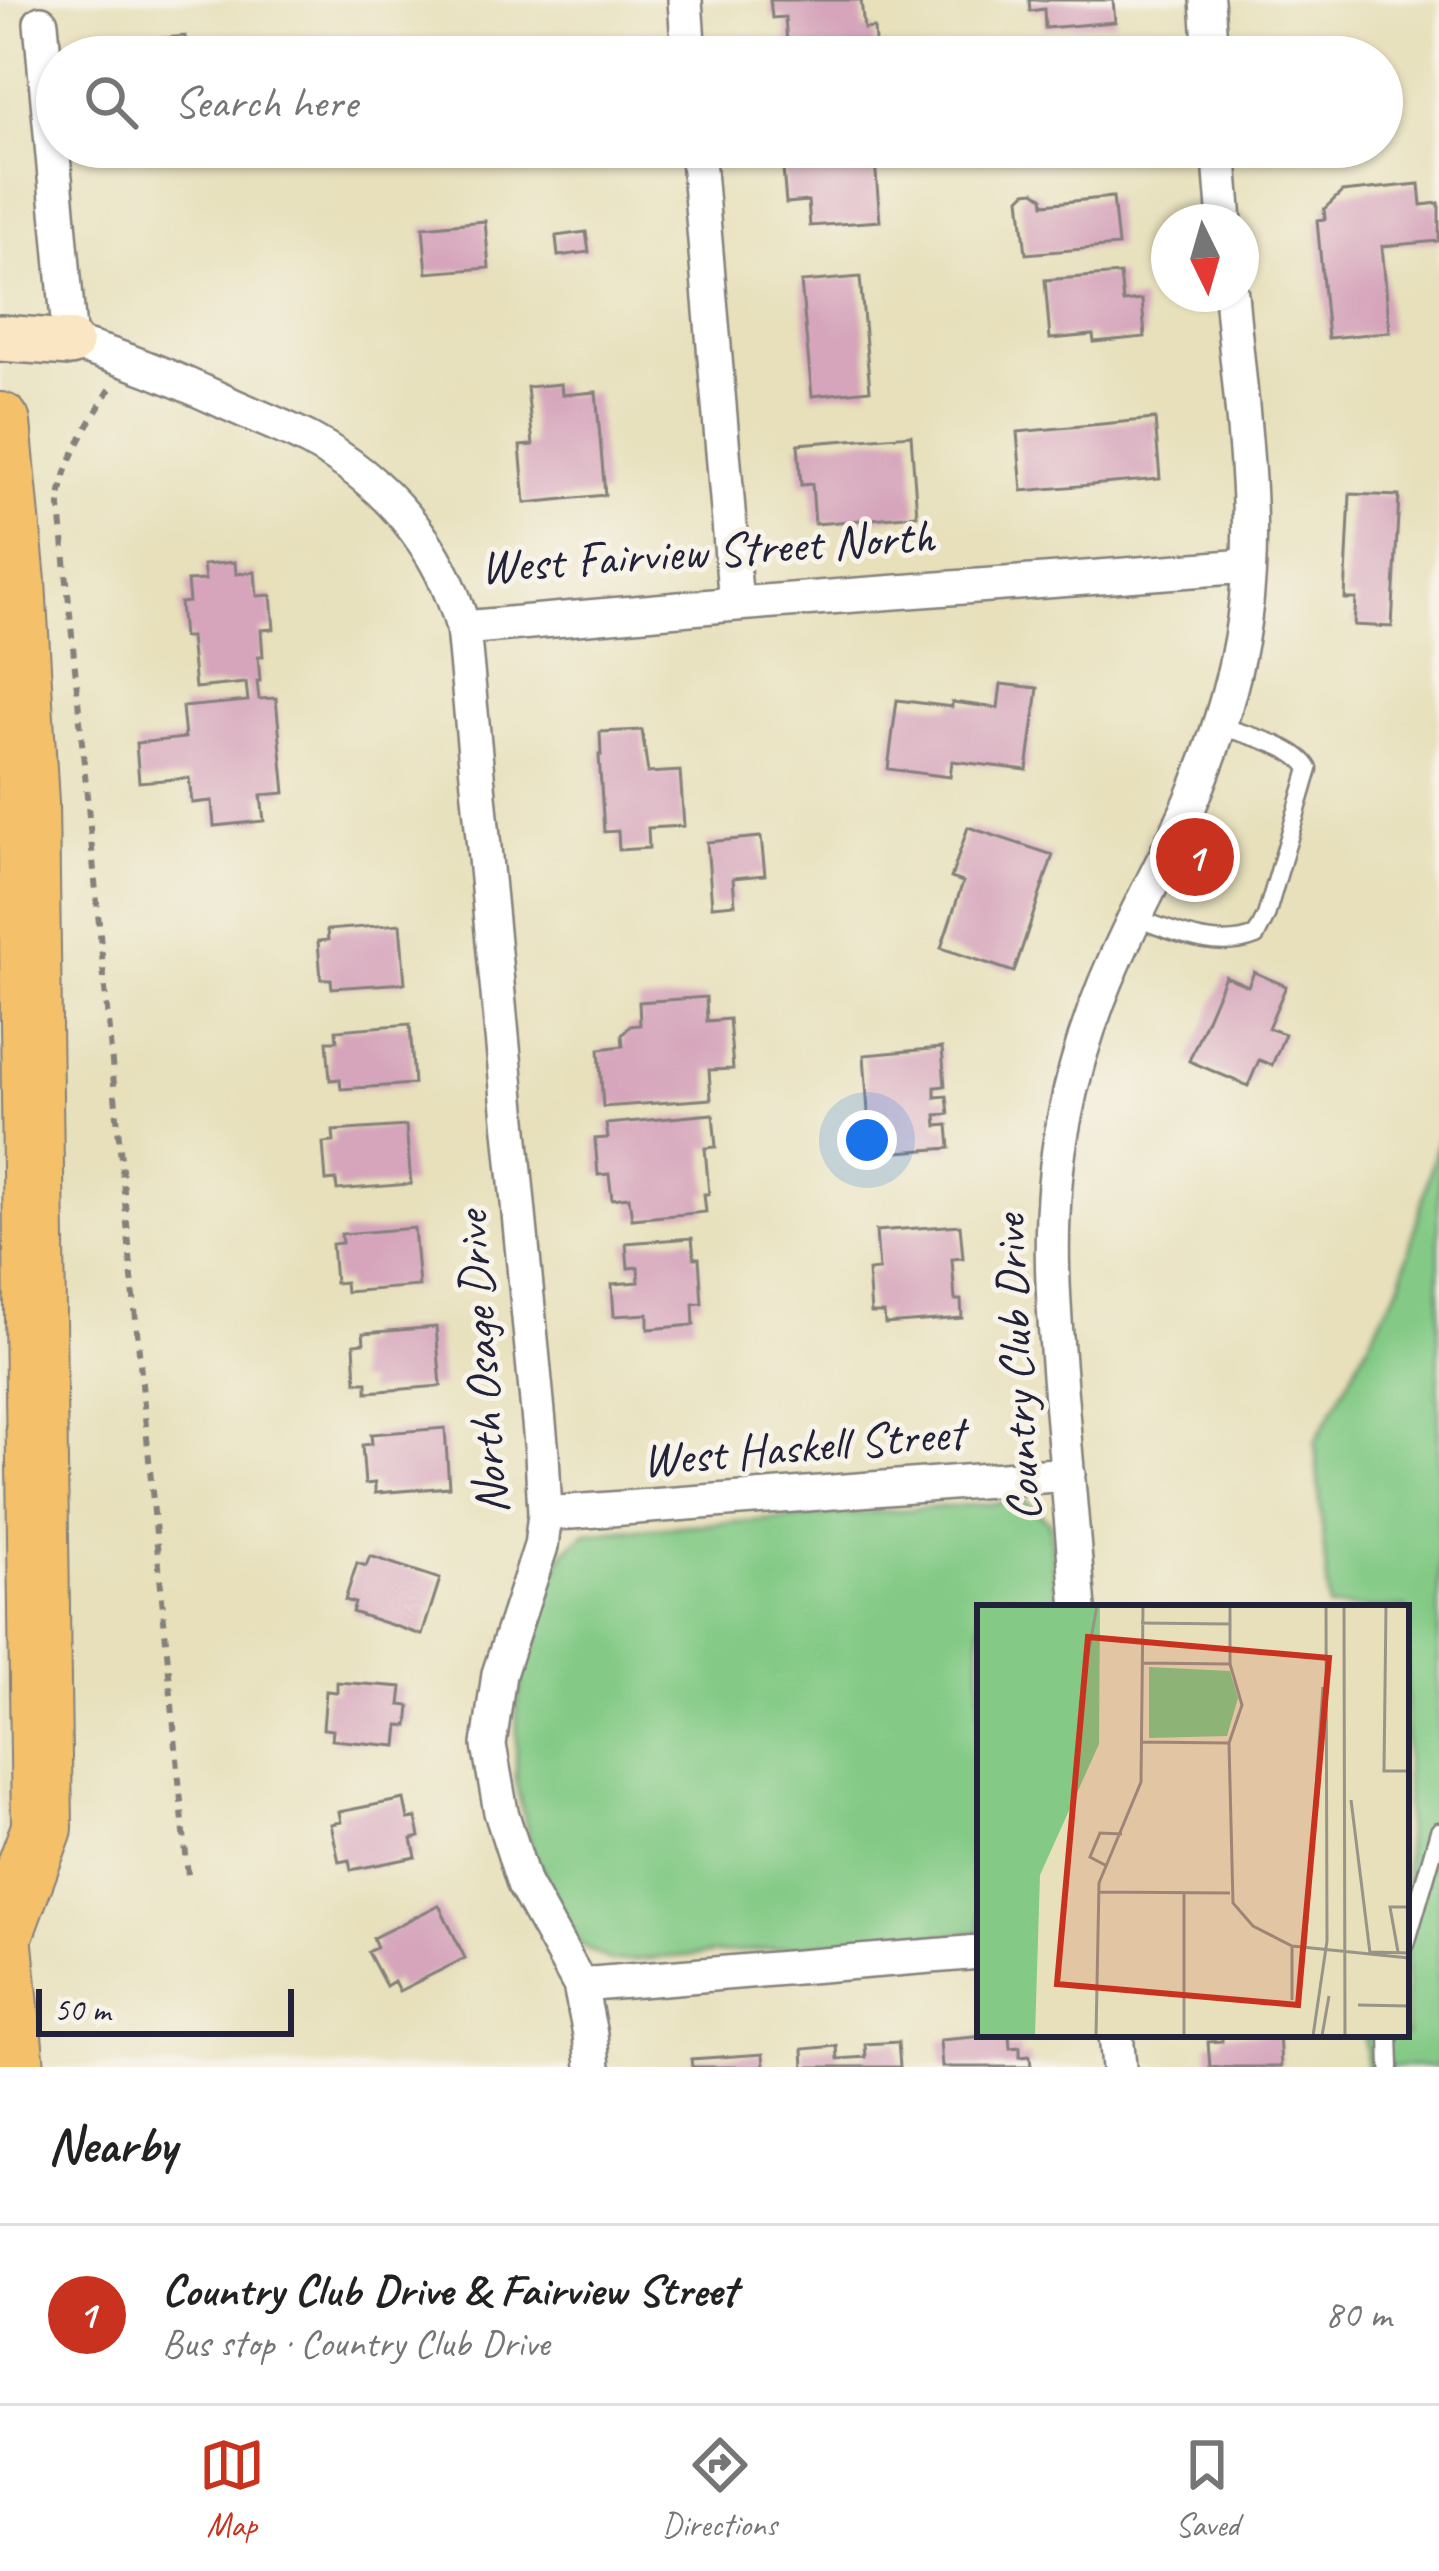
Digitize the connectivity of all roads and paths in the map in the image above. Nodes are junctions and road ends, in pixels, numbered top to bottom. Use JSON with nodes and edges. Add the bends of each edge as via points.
{"nodes":[{"id":1,"x":685,"y":0,"type":"edge"},
{"id":2,"x":1207,"y":0,"type":"edge"},
{"id":3,"x":41,"y":23,"type":"dead end"},
{"id":4,"x":42,"y":36,"type":"edge"},
{"id":5,"x":688,"y":36,"type":"edge"},
{"id":6,"x":1210,"y":36,"type":"edge"},
{"id":7,"x":54,"y":168,"type":"edge"},
{"id":8,"x":699,"y":168,"type":"edge"},
{"id":9,"x":1221,"y":168,"type":"edge"},
{"id":10,"x":1224,"y":204,"type":"edge"},
{"id":11,"x":1233,"y":312,"type":"edge"},
{"id":12,"x":0,"y":338,"type":"edge"},
{"id":13,"x":70,"y":343,"type":"junction"},
{"id":14,"x":128,"y":361,"type":"junction"},
{"id":15,"x":0,"y":423,"type":"edge"},
{"id":16,"x":1247,"y":566,"type":"junction"},
{"id":17,"x":736,"y":604,"type":"junction"},
{"id":18,"x":463,"y":628,"type":"junction"},
{"id":19,"x":1219,"y":726,"type":"junction"},
{"id":20,"x":1135,"y":918,"type":"junction"},
{"id":21,"x":1068,"y":1474,"type":"junction"},
{"id":22,"x":545,"y":1514,"type":"junction"},
{"id":23,"x":1079,"y":1605,"type":"edge"},
{"id":24,"x":1439,"y":1832,"type":"edge"},
{"id":25,"x":188,"y":1876,"type":"dead end"},
{"id":26,"x":0,"y":1924,"type":"edge"},
{"id":27,"x":1409,"y":1934,"type":"edge"},
{"id":28,"x":1,"y":1938,"type":"edge"},
{"id":29,"x":977,"y":1952,"type":"edge"},
{"id":30,"x":580,"y":1985,"type":"junction"},
{"id":31,"x":1116,"y":2037,"type":"edge"},
{"id":32,"x":1389,"y":2037,"type":"edge"},
{"id":33,"x":14,"y":2067,"type":"edge"},
{"id":34,"x":592,"y":2067,"type":"edge"},
{"id":35,"x":1119,"y":2067,"type":"edge"},
{"id":36,"x":1390,"y":2067,"type":"edge"}],
"edges":[{"from":1,"to":5,"type":"street"},
{"from":2,"to":6,"type":"street"},
{"from":3,"to":4,"type":"street"},
{"from":7,"to":13,"type":"street"},
{"from":8,"to":17,"type":"street"},
{"from":9,"to":10,"type":"street"},
{"from":11,"to":16,"type":"street","name":"Country Club Drive"},
{"from":12,"to":13,"type":"street","name":"West Fairview Street North"},
{"from":13,"to":14,"type":"street","name":"West Fairview Street North"},
{"from":14,"to":18,"type":"street","name":"West Fairview Street North","via":[[352,466],[384,492],[441,566]]},
{"from":14,"to":25,"type":"path","via":[[66,471],[60,507]]},
{"from":15,"to":28,"type":"highway","via":[[28,802],[42,1828]]},
{"from":16,"to":17,"type":"street","name":"West Fairview Street North"},
{"from":16,"to":19,"type":"street","name":"Country Club Drive"},
{"from":17,"to":18,"type":"street","name":"West Fairview Street North"},
{"from":18,"to":22,"type":"street","name":"North Osage Drive"},
{"from":19,"to":20,"type":"street","name":"Country Club Drive"},
{"from":19,"to":20,"type":"lane","via":[[1304,759],[1309,770],[1266,916],[1256,936],[1240,942],[1208,942]]},
{"from":20,"to":21,"type":"street","name":"Country Club Drive","via":[[1078,1059],[1053,1187],[1053,1303]]},
{"from":21,"to":22,"type":"street","name":"West Haskell Street"},
{"from":21,"to":23,"type":"street","name":"Country Club Drive"},
{"from":22,"to":30,"type":"street","name":"North Osage Drive","via":[[500,1674],[489,1745],[524,1884]]},
{"from":24,"to":27,"type":"lane"},
{"from":26,"to":28,"type":"highway"},
{"from":28,"to":33,"type":"highway"},
{"from":29,"to":30,"type":"street"},
{"from":30,"to":34,"type":"street","name":"North Osage Drive"},
{"from":31,"to":35,"type":"street"},
{"from":32,"to":36,"type":"lane"}]}
